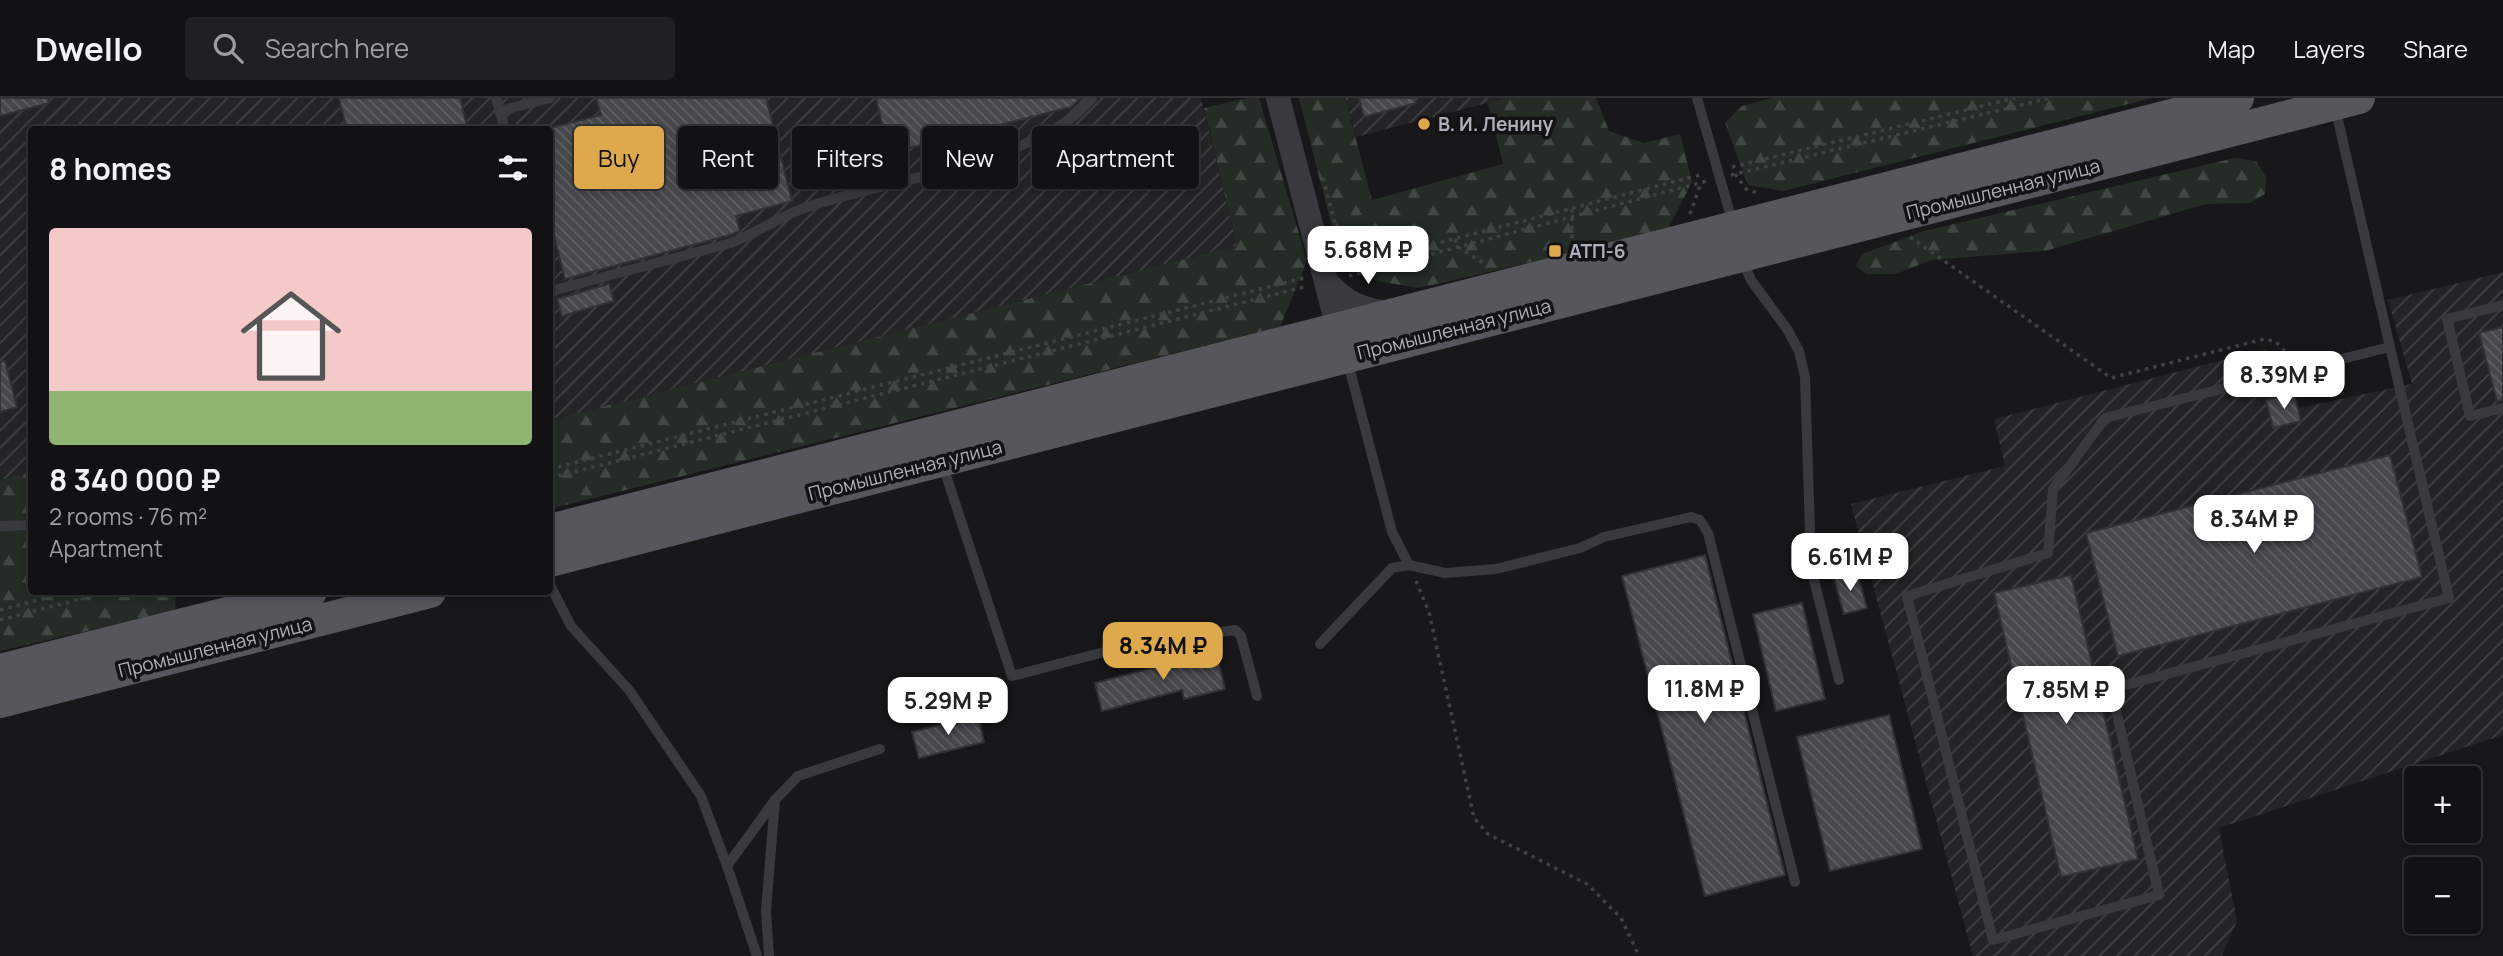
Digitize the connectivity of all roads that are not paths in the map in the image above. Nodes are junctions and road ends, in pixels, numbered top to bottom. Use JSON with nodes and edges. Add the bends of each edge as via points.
{"nodes":[{"id":1,"x":496,"y":98,"type":"edge"},
{"id":2,"x":550,"y":98,"type":"edge"},
{"id":3,"x":1091,"y":98,"type":"edge"},
{"id":4,"x":1278,"y":98,"type":"edge"},
{"id":5,"x":1697,"y":98,"type":"edge"},
{"id":6,"x":2238,"y":98,"type":"edge"},
{"id":7,"x":2342,"y":100,"type":"edge"},
{"id":8,"x":499,"y":111,"type":"junction"},
{"id":9,"x":504,"y":126,"type":"edge"},
{"id":10,"x":1737,"y":241,"type":"junction"},
{"id":11,"x":1325,"y":277,"type":"junction"},
{"id":12,"x":553,"y":289,"type":"edge"},
{"id":13,"x":2503,"y":305,"type":"edge"},
{"id":14,"x":1397,"y":313,"type":"junction"},
{"id":15,"x":1342,"y":342,"type":"junction"},
{"id":16,"x":2390,"y":348,"type":"junction"},
{"id":17,"x":2503,"y":408,"type":"edge"},
{"id":18,"x":938,"y":446,"type":"junction"},
{"id":19,"x":28,"y":526,"type":"edge"},
{"id":20,"x":0,"y":527,"type":"edge"},
{"id":21,"x":553,"y":529,"type":"edge"},
{"id":22,"x":553,"y":560,"type":"edge"},
{"id":23,"x":1409,"y":565,"type":"junction"},
{"id":24,"x":553,"y":591,"type":"edge"},
{"id":25,"x":303,"y":595,"type":"edge"},
{"id":26,"x":406,"y":595,"type":"edge"},
{"id":27,"x":251,"y":614,"type":"junction"},
{"id":28,"x":1321,"y":644,"type":"dead end"},
{"id":29,"x":0,"y":670,"type":"edge"},
{"id":30,"x":1839,"y":680,"type":"dead end"},
{"id":31,"x":1257,"y":696,"type":"dead end"},
{"id":32,"x":0,"y":702,"type":"edge"},
{"id":33,"x":880,"y":750,"type":"dead end"},
{"id":34,"x":775,"y":800,"type":"junction"},
{"id":35,"x":727,"y":866,"type":"junction"},
{"id":36,"x":1795,"y":882,"type":"dead end"},
{"id":37,"x":757,"y":956,"type":"edge"},
{"id":38,"x":769,"y":956,"type":"edge"}],
"edges":[{"from":1,"to":8,"type":"lane"},
{"from":2,"to":8,"type":"lane"},
{"from":3,"to":12,"type":"lane","via":[[1043,137],[1002,153],[805,208],[731,243]]},
{"from":4,"to":11,"type":"street","name":"Промышленная улица"},
{"from":5,"to":10,"type":"lane"},
{"from":6,"to":10,"type":"main road","name":"Промышленная улица"},
{"from":7,"to":10,"type":"main road","name":"Промышленная улица"},
{"from":7,"to":16,"type":"lane"},
{"from":8,"to":9,"type":"lane"},
{"from":10,"to":14,"type":"main road","name":"Промышленная улица"},
{"from":10,"to":15,"type":"main road","name":"Промышленная улица"},
{"from":10,"to":30,"type":"lane","via":[[1751,280],[1799,351],[1805,377],[1807,552]]},
{"from":11,"to":14,"type":"street","via":[[1352,304],[1373,312]]},
{"from":11,"to":15,"type":"street","name":"Промышленная улица"},
{"from":13,"to":17,"type":"lane","via":[[2446,319],[2470,416]]},
{"from":14,"to":15,"type":"main road","name":"Промышленная улица"},
{"from":15,"to":18,"type":"main road","name":"Промышленная улица"},
{"from":15,"to":23,"type":"lane","via":[[1392,532]]},
{"from":16,"to":16,"type":"lane","via":[[2449,598],[2111,689],[2159,895],[1993,940],[1908,596],[2048,553],[2053,489],[2105,418]]},
{"from":18,"to":21,"type":"main road","name":"Промышленная улица"},
{"from":18,"to":22,"type":"main road","name":"Промышленная улица"},
{"from":18,"to":31,"type":"lane","via":[[1012,676],[1135,644],[1235,630],[1241,636]]},
{"from":19,"to":20,"type":"lane"},
{"from":23,"to":28,"type":"lane","via":[[1392,568]]},
{"from":23,"to":36,"type":"lane","via":[[1445,573],[1496,569],[1580,548],[1604,537],[1691,517],[1700,520],[1708,533]]},
{"from":24,"to":35,"type":"lane","via":[[571,626],[629,690],[701,796]]},
{"from":25,"to":27,"type":"main road","name":"Промышленная улица"},
{"from":26,"to":27,"type":"main road","name":"Промышленная улица"},
{"from":27,"to":29,"type":"main road","name":"Промышленная улица"},
{"from":27,"to":32,"type":"main road","name":"Промышленная улица"},
{"from":33,"to":34,"type":"lane","via":[[798,776]]},
{"from":34,"to":35,"type":"lane"},
{"from":34,"to":38,"type":"lane","via":[[766,911]]},
{"from":35,"to":37,"type":"lane"}]}
